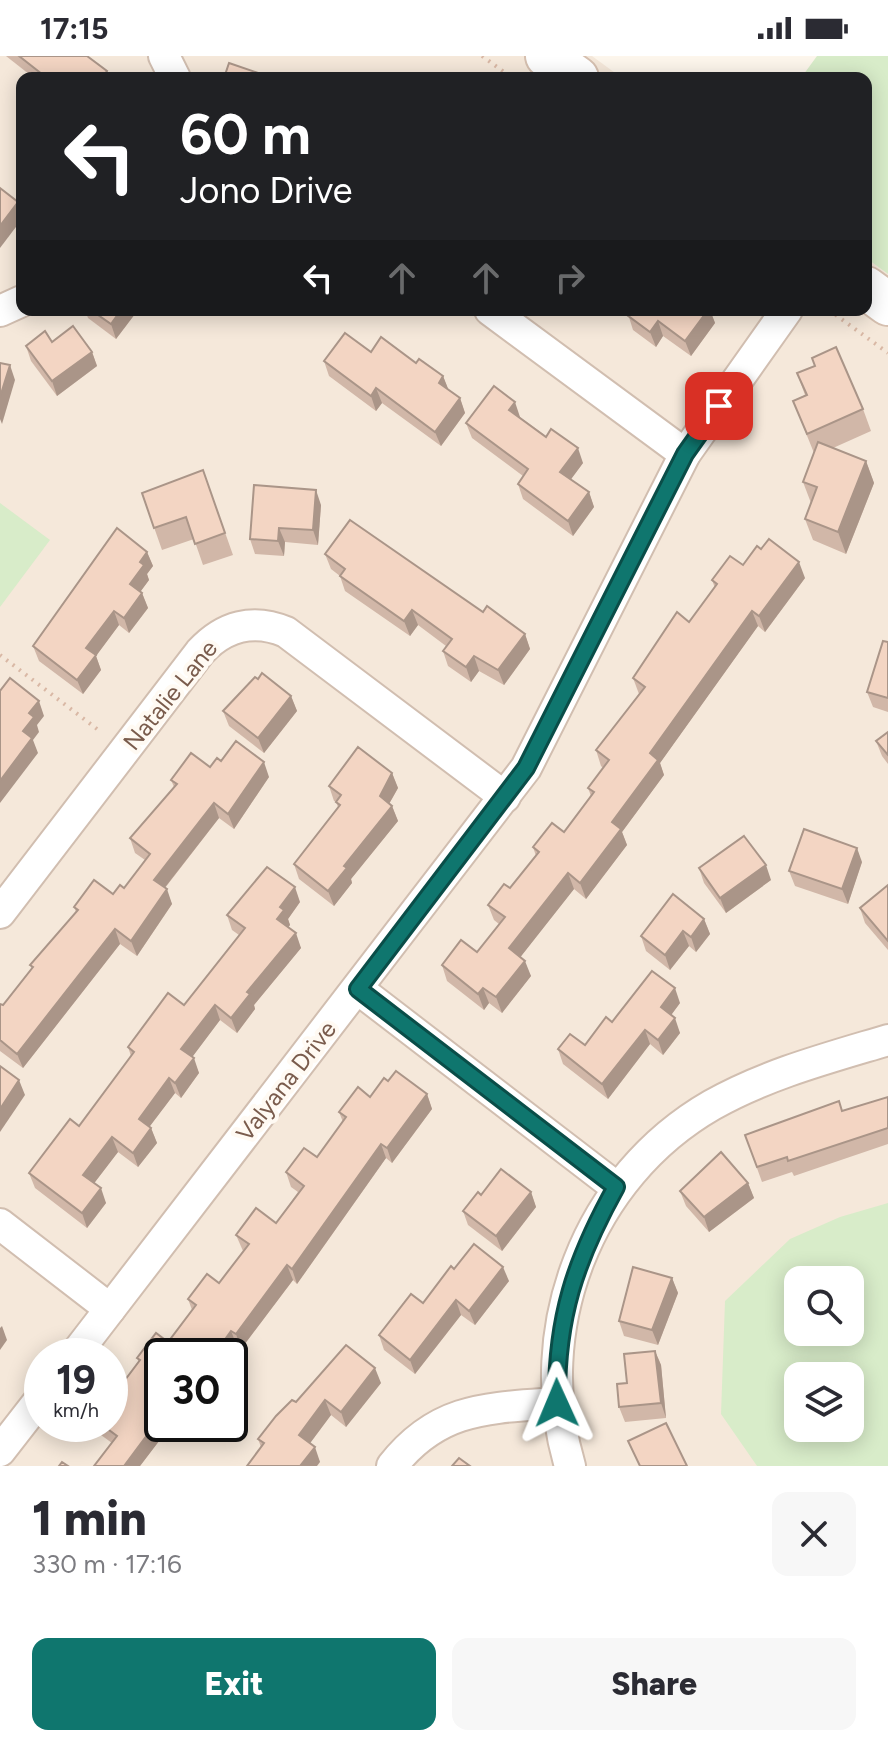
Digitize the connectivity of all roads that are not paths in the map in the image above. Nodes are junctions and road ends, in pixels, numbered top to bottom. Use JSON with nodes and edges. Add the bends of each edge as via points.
{"nodes":[{"id":1,"x":547,"y":56,"type":"edge"},
{"id":2,"x":569,"y":72,"type":"edge"},
{"id":3,"x":498,"y":316,"type":"edge"},
{"id":4,"x":783,"y":316,"type":"edge"},
{"id":5,"x":685,"y":454,"type":"junction"},
{"id":6,"x":505,"y":797,"type":"junction"},
{"id":7,"x":0,"y":913,"type":"edge"},
{"id":8,"x":358,"y":989,"type":"junction"},
{"id":9,"x":888,"y":1040,"type":"edge"},
{"id":10,"x":616,"y":1187,"type":"junction"},
{"id":11,"x":0,"y":1224,"type":"edge"},
{"id":12,"x":110,"y":1309,"type":"junction"},
{"id":13,"x":88,"y":1338,"type":"edge"},
{"id":14,"x":557,"y":1403,"type":"junction"},
{"id":15,"x":24,"y":1420,"type":"edge"},
{"id":16,"x":0,"y":1451,"type":"edge"},
{"id":17,"x":392,"y":1466,"type":"edge"},
{"id":18,"x":570,"y":1466,"type":"edge"}],
"edges":[{"from":1,"to":2,"type":"street"},
{"from":3,"to":5,"type":"street"},
{"from":4,"to":5,"type":"street","name":"Valyana Drive"},
{"from":5,"to":6,"type":"street","name":"Valyana Drive","via":[[539,745]]},
{"from":6,"to":7,"type":"street","name":"Natalie Lane","via":[[286,632],[263,625],[236,627],[200,652]]},
{"from":6,"to":8,"type":"street","name":"Valyana Drive"},
{"from":8,"to":10,"type":"street"},
{"from":8,"to":12,"type":"street","name":"Valyana Drive"},
{"from":9,"to":10,"type":"street","via":[[806,1064],[711,1106],[674,1130]]},
{"from":10,"to":14,"type":"street","via":[[572,1279],[561,1321]]},
{"from":11,"to":12,"type":"street"},
{"from":12,"to":13,"type":"street","name":"Valyana Drive"},
{"from":14,"to":17,"type":"street","via":[[460,1414],[414,1440]]},
{"from":14,"to":18,"type":"street"},
{"from":15,"to":16,"type":"street"}]}
